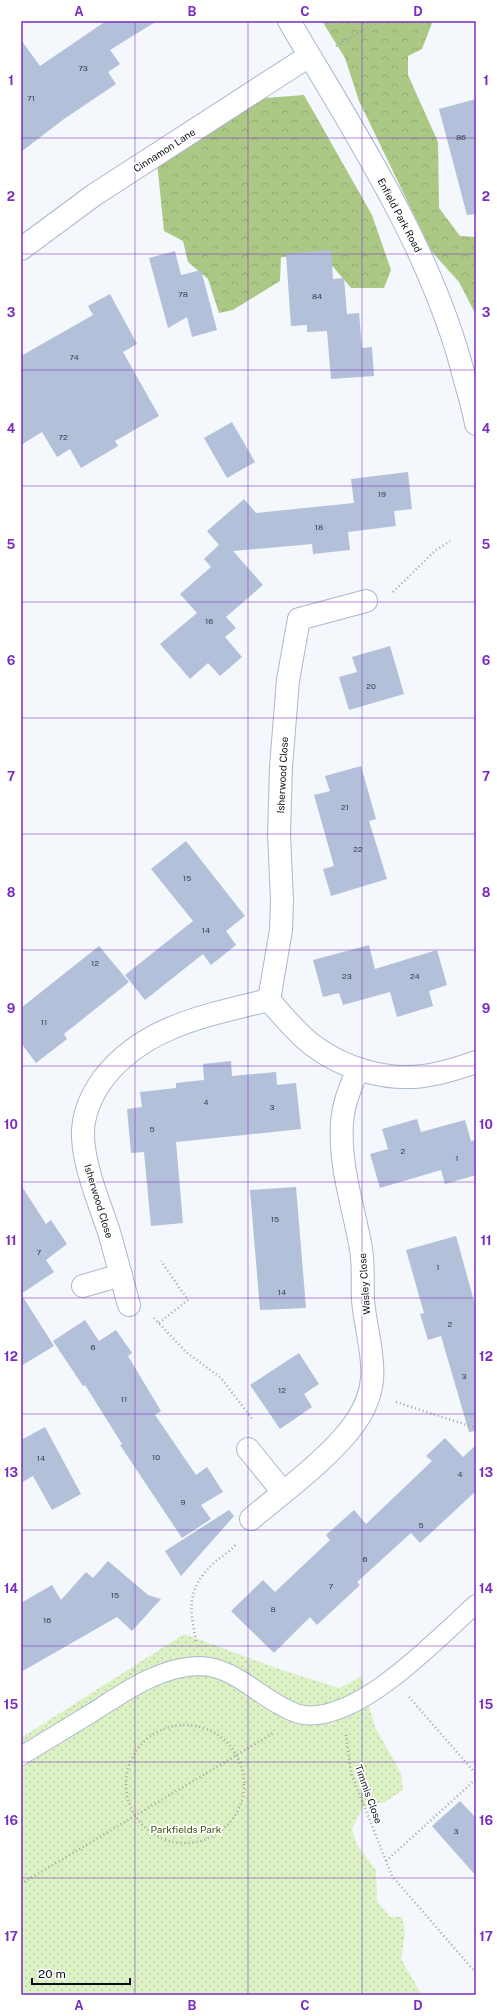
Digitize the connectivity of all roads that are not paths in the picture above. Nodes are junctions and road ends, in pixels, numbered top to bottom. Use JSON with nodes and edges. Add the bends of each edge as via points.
{"nodes":[{"id":1,"x":288,"y":21,"type":"edge"},
{"id":2,"x":309,"y":56,"type":"junction"},
{"id":3,"x":21,"y":249,"type":"edge"},
{"id":4,"x":470,"y":373,"type":"edge"},
{"id":5,"x":476,"y":424,"type":"edge"},
{"id":6,"x":366,"y":601,"type":"road end"},
{"id":7,"x":269,"y":1000,"type":"junction"},
{"id":8,"x":476,"y":1062,"type":"edge"},
{"id":9,"x":358,"y":1069,"type":"junction"},
{"id":10,"x":121,"y":1275,"type":"junction"},
{"id":11,"x":83,"y":1286,"type":"dead end"},
{"id":12,"x":129,"y":1305,"type":"road end"},
{"id":13,"x":248,"y":1449,"type":"road end"},
{"id":14,"x":283,"y":1492,"type":"junction"},
{"id":15,"x":251,"y":1519,"type":"road end"},
{"id":16,"x":476,"y":1604,"type":"edge"},
{"id":17,"x":21,"y":1756,"type":"edge"}],
"edges":[{"from":1,"to":2,"type":"street","name":"Enfield Park Road"},
{"from":2,"to":3,"type":"street","name":"Cinnamon Lane","via":[[94,195]]},
{"from":2,"to":4,"type":"street","name":"Enfield Park Road","via":[[411,234],[435,286],[457,349]]},
{"from":4,"to":5,"type":"street","name":"Enfield Park Road"},
{"from":6,"to":7,"type":"street","name":"Isherwood Close","via":[[299,619],[288,680],[281,767],[279,834],[282,900]]},
{"from":7,"to":9,"type":"street","via":[[290,1025],[312,1044]]},
{"from":7,"to":10,"type":"street","name":"Isherwood Close","via":[[199,1017],[150,1037],[130,1050],[96,1088],[85,1113],[83,1138],[88,1168]]},
{"from":8,"to":9,"type":"street","via":[[443,1073],[402,1078]]},
{"from":9,"to":14,"type":"street","name":"Wasley Close","via":[[344,1107],[342,1146],[362,1251],[363,1300],[374,1366],[369,1394],[355,1423],[322,1458]]},
{"from":10,"to":11,"type":"street"},
{"from":10,"to":12,"type":"street","name":"Isherwood Close"},
{"from":13,"to":14,"type":"street"},
{"from":14,"to":15,"type":"street","name":"Wasley Close"},
{"from":16,"to":17,"type":"lane","via":[[407,1666],[368,1695],[348,1706],[317,1716],[303,1715],[278,1705],[234,1675],[200,1666],[154,1677]]}]}
